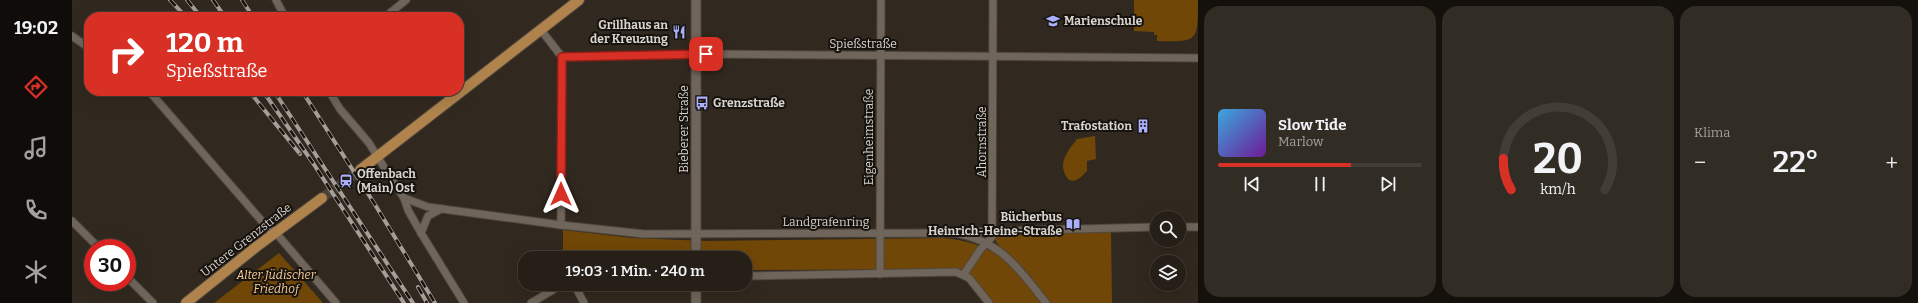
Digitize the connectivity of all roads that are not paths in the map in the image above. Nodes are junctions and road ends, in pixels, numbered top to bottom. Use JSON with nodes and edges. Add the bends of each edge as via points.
{"nodes":[{"id":1,"x":276,"y":0,"type":"edge"},
{"id":2,"x":406,"y":0,"type":"edge"},
{"id":3,"x":579,"y":0,"type":"edge"},
{"id":4,"x":696,"y":0,"type":"edge"},
{"id":5,"x":881,"y":0,"type":"edge"},
{"id":6,"x":993,"y":0,"type":"edge"},
{"id":7,"x":282,"y":12,"type":"edge"},
{"id":8,"x":391,"y":12,"type":"edge"},
{"id":9,"x":541,"y":30,"type":"junction"},
{"id":10,"x":72,"y":36,"type":"edge"},
{"id":11,"x":84,"y":44,"type":"edge"},
{"id":12,"x":696,"y":54,"type":"junction"},
{"id":13,"x":880,"y":55,"type":"junction"},
{"id":14,"x":993,"y":56,"type":"junction"},
{"id":15,"x":562,"y":57,"type":"junction"},
{"id":16,"x":1198,"y":58,"type":"edge"},
{"id":17,"x":464,"y":90,"type":"edge"},
{"id":18,"x":153,"y":96,"type":"edge"},
{"id":19,"x":332,"y":96,"type":"edge"},
{"id":20,"x":456,"y":96,"type":"edge"},
{"id":21,"x":377,"y":157,"type":"junction"},
{"id":22,"x":360,"y":170,"type":"tunnel mouth"},
{"id":23,"x":322,"y":198,"type":"tunnel mouth"},
{"id":24,"x":404,"y":198,"type":"junction"},
{"id":25,"x":441,"y":209,"type":"junction"},
{"id":26,"x":72,"y":221,"type":"edge"},
{"id":27,"x":561,"y":225,"type":"junction"},
{"id":28,"x":1150,"y":227,"type":"edge"},
{"id":29,"x":1186,"y":227,"type":"edge"},
{"id":30,"x":1198,"y":227,"type":"edge"},
{"id":31,"x":993,"y":230,"type":"junction"},
{"id":32,"x":276,"y":233,"type":"junction"},
{"id":33,"x":420,"y":233,"type":"junction"},
{"id":34,"x":880,"y":233,"type":"junction"},
{"id":35,"x":956,"y":233,"type":"junction"},
{"id":36,"x":695,"y":234,"type":"junction"},
{"id":37,"x":90,"y":239,"type":"edge"},
{"id":38,"x":988,"y":243,"type":"junction"},
{"id":39,"x":696,"y":251,"type":"edge"},
{"id":40,"x":880,"y":274,"type":"junction"},
{"id":41,"x":964,"y":274,"type":"junction"},
{"id":42,"x":752,"y":276,"type":"edge"},
{"id":43,"x":136,"y":286,"type":"edge"},
{"id":44,"x":551,"y":291,"type":"edge"},
{"id":45,"x":578,"y":291,"type":"edge"},
{"id":46,"x":696,"y":291,"type":"edge"},
{"id":47,"x":153,"y":303,"type":"edge"},
{"id":48,"x":186,"y":303,"type":"edge"},
{"id":49,"x":336,"y":303,"type":"edge"},
{"id":50,"x":464,"y":303,"type":"edge"},
{"id":51,"x":531,"y":303,"type":"edge"},
{"id":52,"x":584,"y":303,"type":"edge"},
{"id":53,"x":696,"y":303,"type":"edge"},
{"id":54,"x":989,"y":303,"type":"edge"},
{"id":55,"x":1046,"y":303,"type":"edge"}],
"edges":[{"from":1,"to":7,"type":"street"},
{"from":2,"to":8,"type":"street"},
{"from":3,"to":9,"type":"main road"},
{"from":4,"to":12,"type":"street","name":"Bieberer Straße"},
{"from":5,"to":13,"type":"street","name":"Eigenheimstraße"},
{"from":6,"to":14,"type":"street","name":"Ahornstraße"},
{"from":9,"to":15,"type":"street"},
{"from":9,"to":17,"type":"main road"},
{"from":10,"to":11,"type":"street"},
{"from":12,"to":13,"type":"street","name":"Spießstraße"},
{"from":12,"to":15,"type":"street","name":"Spießstraße"},
{"from":12,"to":36,"type":"street","name":"Bieberer Straße"},
{"from":13,"to":14,"type":"street","name":"Spießstraße"},
{"from":13,"to":34,"type":"street","name":"Eigenheimstraße"},
{"from":14,"to":16,"type":"street","name":"Spießstraße"},
{"from":14,"to":31,"type":"street","name":"Ahornstraße"},
{"from":15,"to":27,"type":"street"},
{"from":18,"to":32,"type":"street","via":[[264,224]]},
{"from":19,"to":21,"type":"street"},
{"from":20,"to":21,"type":"main road"},
{"from":21,"to":22,"type":"main road"},
{"from":21,"to":24,"type":"street"},
{"from":23,"to":32,"type":"main road","name":"Untere Grenzstraße"},
{"from":24,"to":25,"type":"street","name":"Landgrafenring"},
{"from":24,"to":33,"type":"street"},
{"from":25,"to":27,"type":"street","name":"Landgrafenring"},
{"from":25,"to":33,"type":"street","via":[[428,216]]},
{"from":26,"to":37,"type":"street"},
{"from":27,"to":36,"type":"street","name":"Landgrafenring","via":[[644,234]]},
{"from":28,"to":31,"type":"street","name":"Landgrafenring"},
{"from":29,"to":30,"type":"street"},
{"from":31,"to":35,"type":"street","name":"Landgrafenring"},
{"from":31,"to":38,"type":"street","name":"Ahornstraße"},
{"from":32,"to":48,"type":"main road","name":"Untere Grenzstraße"},
{"from":32,"to":49,"type":"street"},
{"from":33,"to":50,"type":"street"},
{"from":34,"to":35,"type":"street","name":"Landgrafenring"},
{"from":34,"to":36,"type":"street","name":"Landgrafenring"},
{"from":34,"to":40,"type":"street","name":"Eigenheimstraße"},
{"from":35,"to":38,"type":"street","name":"Landgrafenring"},
{"from":36,"to":39,"type":"street","name":"Bieberer Straße"},
{"from":38,"to":41,"type":"street","name":"Ahornstraße","via":[[980,250]]},
{"from":38,"to":55,"type":"street","name":"Landgrafenring","via":[[1013,263]]},
{"from":40,"to":41,"type":"street"},
{"from":40,"to":42,"type":"street"},
{"from":41,"to":54,"type":"street"},
{"from":43,"to":47,"type":"street"},
{"from":44,"to":51,"type":"street"},
{"from":45,"to":52,"type":"street"},
{"from":46,"to":53,"type":"street"}]}
